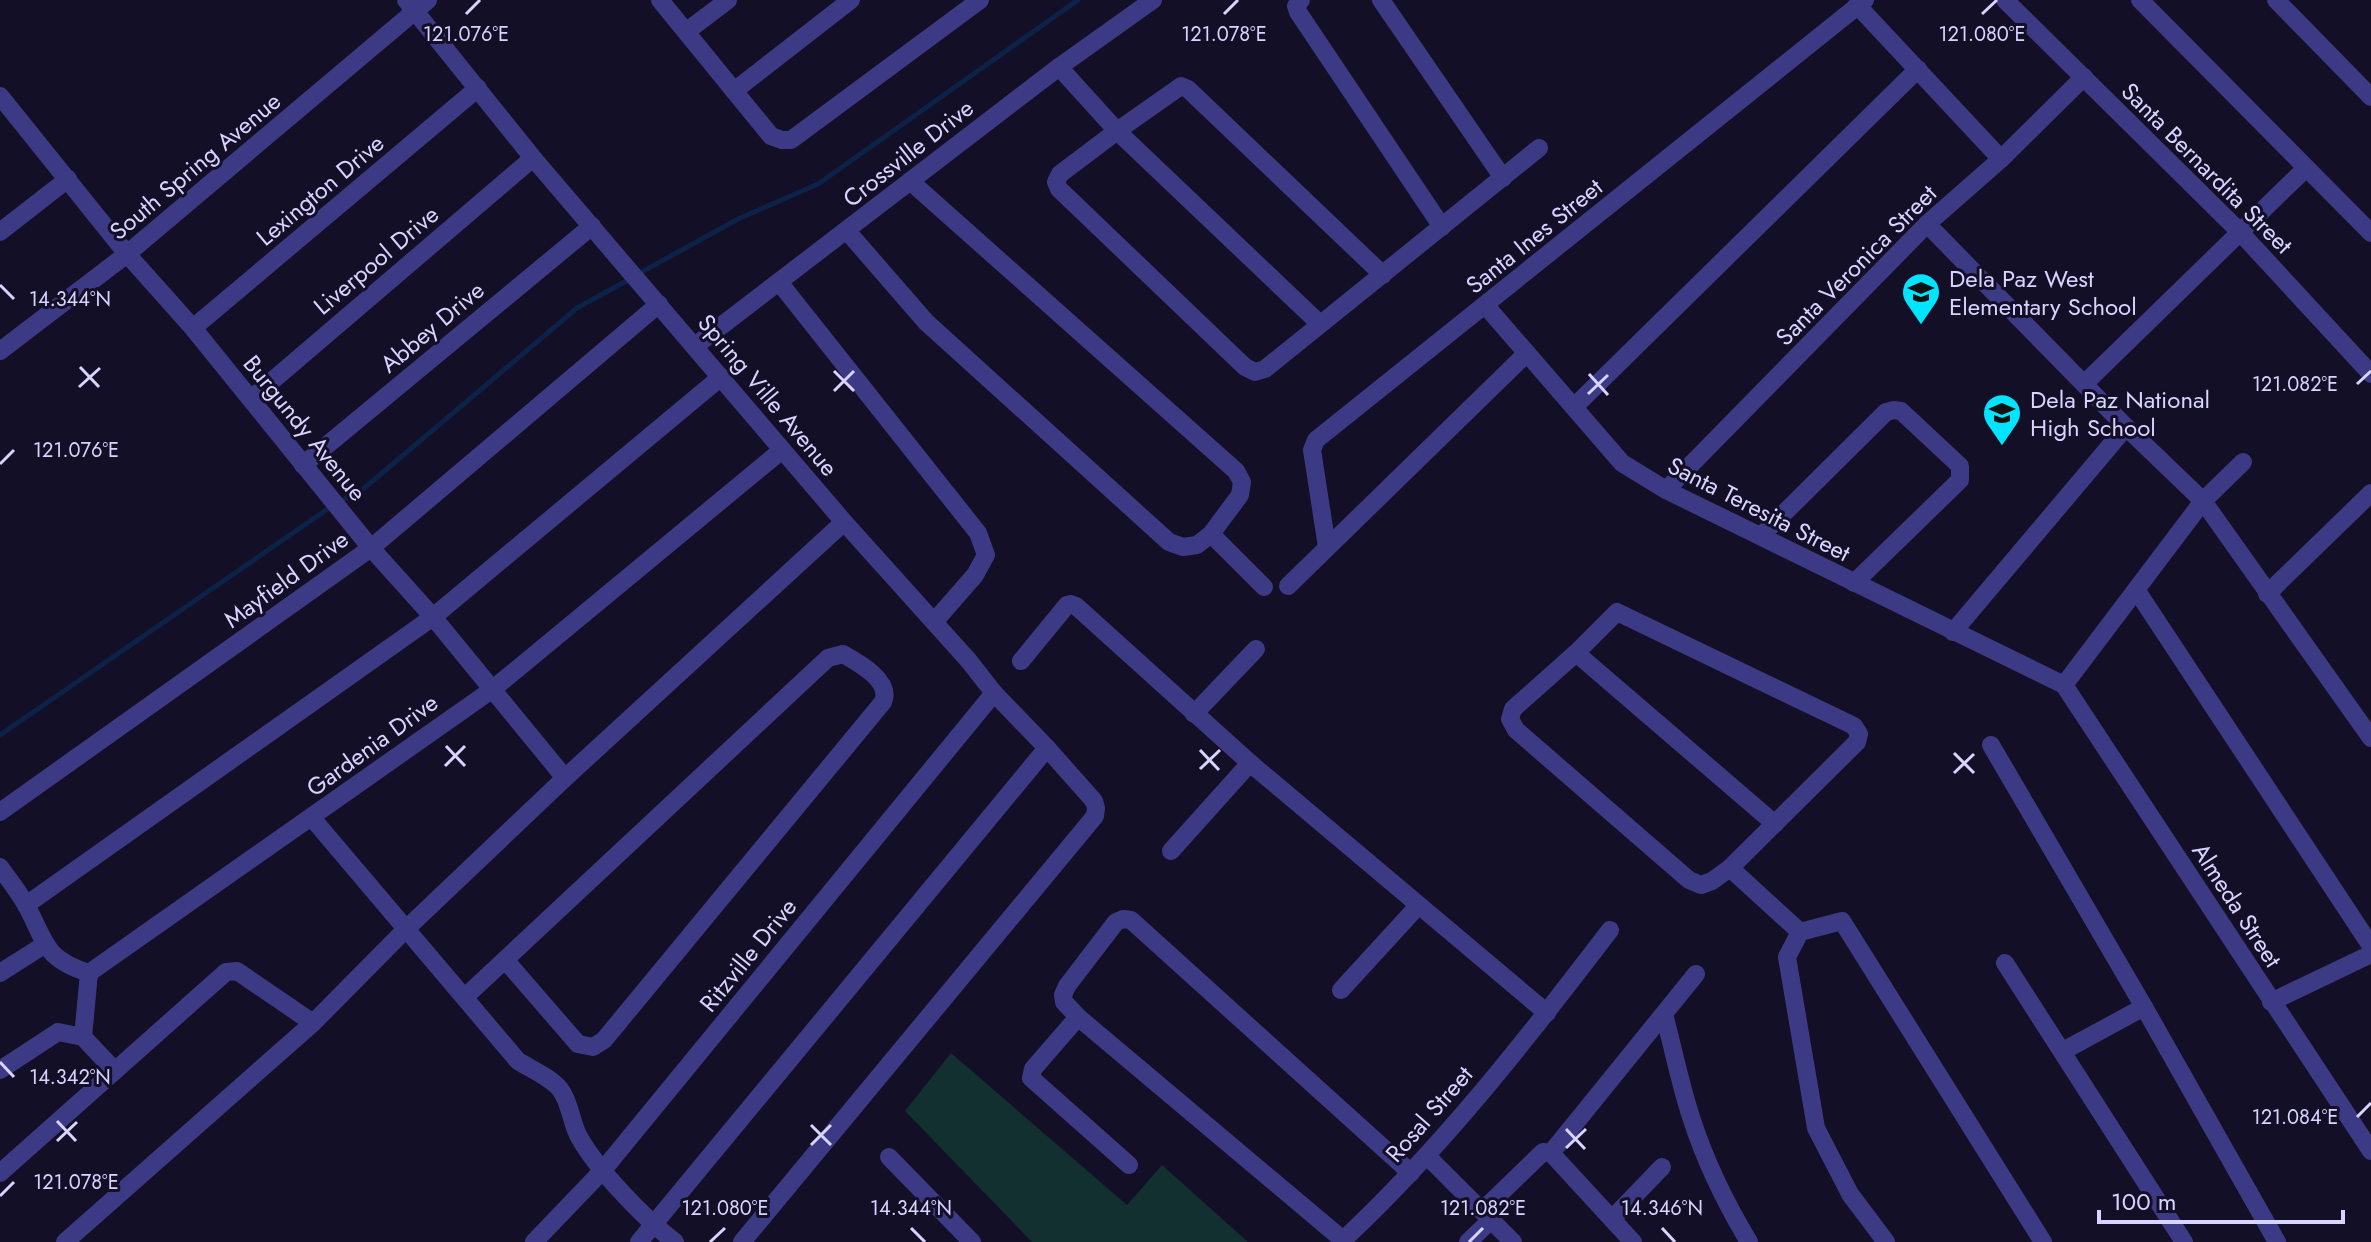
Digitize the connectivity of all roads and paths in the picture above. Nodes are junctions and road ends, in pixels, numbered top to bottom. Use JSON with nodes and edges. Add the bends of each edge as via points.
{"nodes":[{"id":1,"x":660,"y":0,"type":"edge"},
{"id":2,"x":728,"y":0,"type":"edge"},
{"id":3,"x":851,"y":0,"type":"edge"},
{"id":4,"x":980,"y":0,"type":"edge"},
{"id":5,"x":1153,"y":0,"type":"edge"},
{"id":6,"x":1301,"y":0,"type":"edge"},
{"id":7,"x":1381,"y":0,"type":"edge"},
{"id":8,"x":2005,"y":0,"type":"edge"},
{"id":9,"x":2140,"y":0,"type":"edge"},
{"id":10,"x":2276,"y":0,"type":"edge"},
{"id":11,"x":1861,"y":2,"type":"edge"},
{"id":12,"x":416,"y":4,"type":"edge"},
{"id":13,"x":687,"y":31,"type":"junction"},
{"id":14,"x":1059,"y":67,"type":"junction"},
{"id":15,"x":1918,"y":69,"type":"junction"},
{"id":16,"x":2084,"y":77,"type":"junction"},
{"id":17,"x":478,"y":88,"type":"junction"},
{"id":18,"x":734,"y":91,"type":"junction"},
{"id":19,"x":2371,"y":97,"type":"edge"},
{"id":20,"x":3,"y":106,"type":"edge"},
{"id":21,"x":1117,"y":131,"type":"junction"},
{"id":22,"x":1539,"y":148,"type":"dead end"},
{"id":23,"x":533,"y":158,"type":"junction"},
{"id":24,"x":2001,"y":159,"type":"junction"},
{"id":25,"x":2305,"y":169,"type":"junction"},
{"id":26,"x":1503,"y":178,"type":"junction"},
{"id":27,"x":68,"y":179,"type":"junction"},
{"id":28,"x":910,"y":181,"type":"junction"},
{"id":29,"x":1927,"y":224,"type":"junction"},
{"id":30,"x":592,"y":226,"type":"junction"},
{"id":31,"x":1442,"y":227,"type":"junction"},
{"id":32,"x":847,"y":231,"type":"junction"},
{"id":33,"x":2239,"y":231,"type":"junction"},
{"id":34,"x":0,"y":232,"type":"edge"},
{"id":35,"x":2371,"y":233,"type":"edge"},
{"id":36,"x":127,"y":254,"type":"junction"},
{"id":37,"x":1383,"y":275,"type":"junction"},
{"id":38,"x":779,"y":282,"type":"junction"},
{"id":39,"x":659,"y":304,"type":"junction"},
{"id":40,"x":1486,"y":306,"type":"junction"},
{"id":41,"x":1320,"y":324,"type":"junction"},
{"id":42,"x":193,"y":328,"type":"junction"},
{"id":43,"x":695,"y":346,"type":"junction"},
{"id":44,"x":0,"y":351,"type":"edge"},
{"id":45,"x":1526,"y":354,"type":"junction"},
{"id":46,"x":2371,"y":374,"type":"edge"},
{"id":47,"x":721,"y":377,"type":"junction"},
{"id":48,"x":2084,"y":384,"type":"junction"},
{"id":49,"x":251,"y":399,"type":"junction"},
{"id":50,"x":1574,"y":407,"type":"junction"},
{"id":51,"x":2126,"y":427,"type":"junction"},
{"id":52,"x":782,"y":450,"type":"junction"},
{"id":53,"x":2243,"y":462,"type":"dead end"},
{"id":54,"x":303,"y":465,"type":"junction"},
{"id":55,"x":1666,"y":490,"type":"junction"},
{"id":56,"x":2371,"y":493,"type":"edge"},
{"id":57,"x":2203,"y":501,"type":"junction"},
{"id":58,"x":844,"y":522,"type":"junction"},
{"id":59,"x":1211,"y":534,"type":"junction"},
{"id":60,"x":1761,"y":536,"type":"junction"},
{"id":61,"x":1327,"y":547,"type":"junction"},
{"id":62,"x":371,"y":548,"type":"junction"},
{"id":63,"x":1854,"y":583,"type":"junction"},
{"id":64,"x":1288,"y":586,"type":"dead end"},
{"id":65,"x":1264,"y":587,"type":"dead end"},
{"id":66,"x":2137,"y":591,"type":"junction"},
{"id":67,"x":2267,"y":594,"type":"junction"},
{"id":68,"x":433,"y":617,"type":"junction"},
{"id":69,"x":934,"y":622,"type":"junction"},
{"id":70,"x":1953,"y":632,"type":"junction"},
{"id":71,"x":1256,"y":649,"type":"dead end"},
{"id":72,"x":1576,"y":653,"type":"junction"},
{"id":73,"x":1021,"y":661,"type":"dead end"},
{"id":74,"x":2064,"y":685,"type":"junction"},
{"id":75,"x":493,"y":689,"type":"junction"},
{"id":76,"x":994,"y":693,"type":"junction"},
{"id":77,"x":1194,"y":714,"type":"junction"},
{"id":78,"x":2371,"y":738,"type":"edge"},
{"id":79,"x":1991,"y":745,"type":"dead end"},
{"id":80,"x":1047,"y":748,"type":"junction"},
{"id":81,"x":1250,"y":763,"type":"junction"},
{"id":82,"x":565,"y":778,"type":"junction"},
{"id":83,"x":0,"y":812,"type":"edge"},
{"id":84,"x":312,"y":818,"type":"junction"},
{"id":85,"x":1775,"y":824,"type":"junction"},
{"id":86,"x":1171,"y":851,"type":"dead end"},
{"id":87,"x":0,"y":867,"type":"edge"},
{"id":88,"x":1730,"y":868,"type":"junction"},
{"id":89,"x":26,"y":905,"type":"junction"},
{"id":90,"x":1418,"y":906,"type":"junction"},
{"id":91,"x":405,"y":930,"type":"junction"},
{"id":92,"x":1610,"y":930,"type":"dead end"},
{"id":93,"x":1800,"y":932,"type":"junction"},
{"id":94,"x":44,"y":945,"type":"junction"},
{"id":95,"x":2371,"y":946,"type":"edge"},
{"id":96,"x":2371,"y":954,"type":"edge"},
{"id":97,"x":506,"y":961,"type":"junction"},
{"id":98,"x":2005,"y":963,"type":"dead end"},
{"id":99,"x":0,"y":973,"type":"edge"},
{"id":100,"x":89,"y":973,"type":"junction"},
{"id":101,"x":1696,"y":974,"type":"dead end"},
{"id":102,"x":1341,"y":990,"type":"dead end"},
{"id":103,"x":465,"y":997,"type":"junction"},
{"id":104,"x":2271,"y":1002,"type":"junction"},
{"id":105,"x":2144,"y":1007,"type":"junction"},
{"id":106,"x":1547,"y":1013,"type":"junction"},
{"id":107,"x":1664,"y":1014,"type":"junction"},
{"id":108,"x":1078,"y":1017,"type":"junction"},
{"id":109,"x":313,"y":1023,"type":"junction"},
{"id":110,"x":83,"y":1037,"type":"junction"},
{"id":111,"x":2063,"y":1051,"type":"junction"},
{"id":112,"x":0,"y":1070,"type":"edge"},
{"id":113,"x":115,"y":1071,"type":"junction"},
{"id":114,"x":2371,"y":1151,"type":"edge"},
{"id":115,"x":1551,"y":1153,"type":"junction"},
{"id":116,"x":1427,"y":1156,"type":"junction"},
{"id":117,"x":889,"y":1157,"type":"dead end"},
{"id":118,"x":1129,"y":1165,"type":"dead end"},
{"id":119,"x":1662,"y":1167,"type":"dead end"},
{"id":120,"x":603,"y":1170,"type":"junction"},
{"id":121,"x":0,"y":1173,"type":"edge"},
{"id":122,"x":1411,"y":1173,"type":"junction"},
{"id":123,"x":1486,"y":1216,"type":"junction"},
{"id":124,"x":1612,"y":1219,"type":"junction"},
{"id":125,"x":654,"y":1226,"type":"junction"},
{"id":126,"x":1342,"y":1241,"type":"edge"},
{"id":127,"x":65,"y":1242,"type":"edge"},
{"id":128,"x":534,"y":1242,"type":"edge"},
{"id":129,"x":639,"y":1242,"type":"edge"},
{"id":130,"x":675,"y":1242,"type":"edge"},
{"id":131,"x":742,"y":1242,"type":"edge"},
{"id":132,"x":972,"y":1242,"type":"edge"},
{"id":133,"x":1468,"y":1242,"type":"edge"},
{"id":134,"x":1513,"y":1242,"type":"edge"},
{"id":135,"x":1633,"y":1242,"type":"edge"},
{"id":136,"x":1749,"y":1242,"type":"edge"},
{"id":137,"x":1886,"y":1242,"type":"edge"},
{"id":138,"x":2043,"y":1242,"type":"edge"},
{"id":139,"x":2184,"y":1242,"type":"edge"},
{"id":140,"x":2277,"y":1242,"type":"edge"}],
"edges":[{"from":1,"to":13,"type":"street"},
{"from":2,"to":13,"type":"street"},
{"from":3,"to":18,"type":"street"},
{"from":4,"to":18,"type":"street","via":[[791,140],[771,136]]},
{"from":5,"to":14,"type":"street","name":"Crossville Drive"},
{"from":6,"to":31,"type":"street","via":[[1298,12]]},
{"from":7,"to":26,"type":"street"},
{"from":8,"to":16,"type":"street","name":"Santa Bernardita Street"},
{"from":9,"to":25,"type":"street"},
{"from":10,"to":19,"type":"street"},
{"from":11,"to":15,"type":"street"},
{"from":11,"to":40,"type":"street","name":"Santa Ines Street"},
{"from":12,"to":17,"type":"street","name":"Spring Ville Avenue"},
{"from":12,"to":36,"type":"street","name":"South Spring Avenue"},
{"from":13,"to":18,"type":"street"},
{"from":14,"to":21,"type":"street"},
{"from":14,"to":28,"type":"street","name":"Crossville Drive"},
{"from":15,"to":24,"type":"street"},
{"from":15,"to":50,"type":"street"},
{"from":16,"to":24,"type":"street","name":"Santa Veronica Street"},
{"from":16,"to":33,"type":"street","name":"Santa Bernardita Street"},
{"from":17,"to":23,"type":"street","name":"Spring Ville Avenue"},
{"from":17,"to":42,"type":"street","name":"Lexington Drive"},
{"from":20,"to":27,"type":"street","name":"Burgundy Avenue"},
{"from":21,"to":37,"type":"street","via":[[1176,88],[1188,89]]},
{"from":21,"to":41,"type":"street"},
{"from":21,"to":41,"type":"street","via":[[1060,174],[1059,189],[1212,336],[1255,372]]},
{"from":22,"to":26,"type":"street"},
{"from":23,"to":30,"type":"street","name":"Spring Ville Avenue"},
{"from":23,"to":49,"type":"street","name":"Liverpool Drive"},
{"from":24,"to":29,"type":"street","name":"Santa Veronica Street"},
{"from":25,"to":33,"type":"street"},
{"from":25,"to":35,"type":"street"},
{"from":26,"to":31,"type":"street"},
{"from":27,"to":34,"type":"street"},
{"from":27,"to":36,"type":"street","name":"Burgundy Avenue"},
{"from":28,"to":32,"type":"street","name":"Crossville Drive"},
{"from":28,"to":59,"type":"street","via":[[1236,471],[1242,482],[1240,495]]},
{"from":29,"to":48,"type":"street"},
{"from":29,"to":55,"type":"street","name":"Santa Veronica Street"},
{"from":30,"to":39,"type":"street","name":"Spring Ville Avenue"},
{"from":30,"to":54,"type":"street","name":"Abbey Drive"},
{"from":31,"to":37,"type":"street"},
{"from":32,"to":38,"type":"street","name":"Crossville Drive"},
{"from":32,"to":59,"type":"street","via":[[926,322],[1169,542],[1197,545]]},
{"from":33,"to":46,"type":"street","name":"Santa Bernardita Street"},
{"from":33,"to":48,"type":"street"},
{"from":36,"to":42,"type":"street","name":"Burgundy Avenue"},
{"from":36,"to":44,"type":"street","name":"South Spring Avenue"},
{"from":37,"to":41,"type":"street"},
{"from":38,"to":43,"type":"street","name":"Crossville Drive"},
{"from":38,"to":69,"type":"street","via":[[978,533],[986,555]]},
{"from":39,"to":43,"type":"street","name":"Spring Ville Avenue"},
{"from":39,"to":62,"type":"street","name":"Mayfield Drive"},
{"from":40,"to":45,"type":"street","name":"Santa Teresita Street"},
{"from":40,"to":61,"type":"street","name":"Santa Ines Street","via":[[1316,440],[1312,450]]},
{"from":42,"to":49,"type":"street","name":"Burgundy Avenue"},
{"from":43,"to":47,"type":"street","name":"Spring Ville Avenue"},
{"from":45,"to":50,"type":"street","name":"Santa Teresita Street"},
{"from":45,"to":61,"type":"street"},
{"from":47,"to":52,"type":"street","name":"Spring Ville Avenue"},
{"from":47,"to":68,"type":"street"},
{"from":48,"to":51,"type":"street"},
{"from":49,"to":54,"type":"street","name":"Burgundy Avenue"},
{"from":50,"to":55,"type":"street","name":"Santa Teresita Street","via":[[1622,463]]},
{"from":51,"to":57,"type":"street"},
{"from":51,"to":70,"type":"street"},
{"from":52,"to":58,"type":"street","name":"Spring Ville Avenue"},
{"from":52,"to":75,"type":"street","name":"Gardenia Drive"},
{"from":53,"to":57,"type":"street"},
{"from":54,"to":62,"type":"street","name":"Burgundy Avenue"},
{"from":55,"to":60,"type":"street","name":"Santa Teresita Street"},
{"from":56,"to":67,"type":"street"},
{"from":57,"to":66,"type":"street"},
{"from":57,"to":67,"type":"street"},
{"from":58,"to":69,"type":"street","name":"Spring Ville Avenue"},
{"from":58,"to":82,"type":"street"},
{"from":59,"to":65,"type":"street"},
{"from":60,"to":63,"type":"street","name":"Santa Teresita Street"},
{"from":60,"to":63,"type":"street","via":[[1886,412],[1901,411],[1960,466],[1960,480]]},
{"from":61,"to":64,"type":"street"},
{"from":62,"to":68,"type":"street","name":"Burgundy Avenue"},
{"from":62,"to":83,"type":"street","name":"Mayfield Drive"},
{"from":63,"to":70,"type":"street","name":"Santa Teresita Street"},
{"from":66,"to":74,"type":"street"},
{"from":66,"to":95,"type":"street"},
{"from":67,"to":78,"type":"street"},
{"from":68,"to":75,"type":"street","name":"Burgundy Avenue"},
{"from":68,"to":89,"type":"street"},
{"from":69,"to":76,"type":"street","name":"Spring Ville Avenue"},
{"from":70,"to":74,"type":"street","name":"Santa Teresita Street"},
{"from":71,"to":77,"type":"street"},
{"from":72,"to":85,"type":"street"},
{"from":72,"to":85,"type":"street","via":[[1617,612],[1854,726],[1857,742]]},
{"from":72,"to":88,"type":"street","via":[[1513,709],[1510,719],[1516,730],[1689,880],[1701,885]]},
{"from":73,"to":77,"type":"street","via":[[1071,604]]},
{"from":74,"to":104,"type":"street","name":"Almeda Street"},
{"from":75,"to":82,"type":"street","name":"Burgundy Avenue"},
{"from":75,"to":84,"type":"street","name":"Gardenia Drive"},
{"from":76,"to":80,"type":"street","name":"Spring Ville Avenue"},
{"from":76,"to":120,"type":"street","name":"Ritzville Drive"},
{"from":77,"to":81,"type":"street"},
{"from":79,"to":105,"type":"street"},
{"from":80,"to":125,"type":"street"},
{"from":80,"to":131,"type":"street","name":"Spring Ville Avenue","via":[[1094,801],[1095,816]]},
{"from":81,"to":86,"type":"street"},
{"from":81,"to":90,"type":"street"},
{"from":82,"to":91,"type":"street"},
{"from":84,"to":91,"type":"street"},
{"from":84,"to":100,"type":"street","name":"Gardenia Drive"},
{"from":85,"to":88,"type":"street"},
{"from":87,"to":89,"type":"street"},
{"from":88,"to":93,"type":"street"},
{"from":89,"to":94,"type":"street"},
{"from":90,"to":102,"type":"street"},
{"from":90,"to":106,"type":"street"},
{"from":91,"to":103,"type":"street"},
{"from":91,"to":109,"type":"street"},
{"from":92,"to":106,"type":"street","name":"Rosal Street"},
{"from":93,"to":137,"type":"street","via":[[1787,957],[1816,1128],[1850,1194]]},
{"from":93,"to":138,"type":"street","via":[[1842,921]]},
{"from":94,"to":99,"type":"street"},
{"from":94,"to":100,"type":"street","via":[[70,967]]},
{"from":96,"to":104,"type":"street"},
{"from":97,"to":97,"type":"street","via":[[828,658],[843,654],[882,684],[883,702],[604,1040],[593,1047],[578,1044]]},
{"from":97,"to":103,"type":"street"},
{"from":98,"to":111,"type":"street"},
{"from":100,"to":110,"type":"street"},
{"from":101,"to":107,"type":"street"},
{"from":103,"to":120,"type":"street","via":[[518,1061],[560,1089],[578,1135]]},
{"from":104,"to":114,"type":"street","name":"Almeda Street"},
{"from":105,"to":111,"type":"street"},
{"from":105,"to":140,"type":"street"},
{"from":106,"to":116,"type":"street","name":"Rosal Street"},
{"from":107,"to":115,"type":"street"},
{"from":107,"to":136,"type":"street","via":[[1690,1115],[1729,1209]]},
{"from":108,"to":118,"type":"street","via":[[1031,1078]]},
{"from":108,"to":122,"type":"street","via":[[1064,1002],[1067,986],[1116,922],[1131,920]]},
{"from":108,"to":126,"type":"street"},
{"from":109,"to":113,"type":"street","via":[[237,971],[226,972]]},
{"from":109,"to":127,"type":"street"},
{"from":110,"to":112,"type":"street","via":[[58,1032]]},
{"from":110,"to":113,"type":"street"},
{"from":111,"to":139,"type":"street"},
{"from":113,"to":121,"type":"street"},
{"from":115,"to":123,"type":"street","via":[[1543,1152]]},
{"from":115,"to":124,"type":"street"},
{"from":116,"to":122,"type":"street","name":"Rosal Street"},
{"from":116,"to":123,"type":"street"},
{"from":117,"to":132,"type":"street"},
{"from":119,"to":124,"type":"street"},
{"from":120,"to":125,"type":"street"},
{"from":120,"to":128,"type":"street","name":"Ritzville Drive"},
{"from":122,"to":126,"type":"street","name":"Rosal Street"},
{"from":123,"to":133,"type":"street"},
{"from":123,"to":134,"type":"street"},
{"from":124,"to":135,"type":"street"},
{"from":125,"to":129,"type":"street"},
{"from":125,"to":130,"type":"street"}]}
